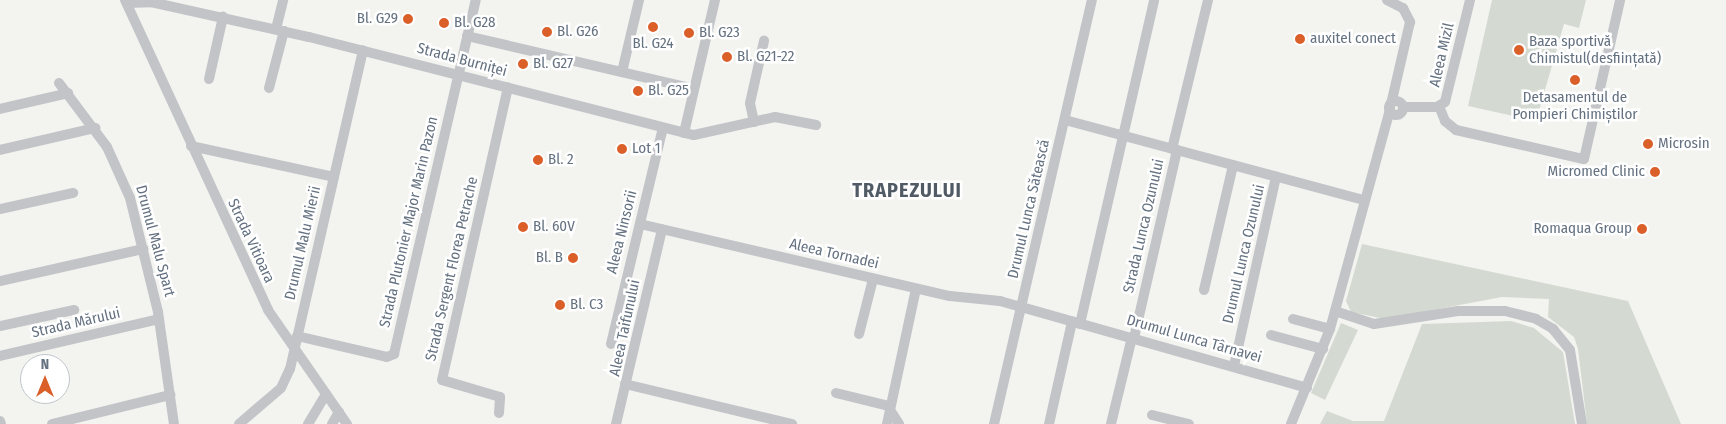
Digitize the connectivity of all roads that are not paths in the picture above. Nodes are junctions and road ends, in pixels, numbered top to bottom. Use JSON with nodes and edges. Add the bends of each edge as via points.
{"nodes":[{"id":1,"x":199,"y":0,"type":"edge"},
{"id":2,"x":283,"y":0,"type":"edge"},
{"id":3,"x":476,"y":0,"type":"edge"},
{"id":4,"x":639,"y":0,"type":"edge"},
{"id":5,"x":714,"y":0,"type":"edge"},
{"id":6,"x":1092,"y":0,"type":"edge"},
{"id":7,"x":1154,"y":0,"type":"edge"},
{"id":8,"x":1208,"y":0,"type":"edge"},
{"id":9,"x":1387,"y":0,"type":"edge"},
{"id":10,"x":1470,"y":0,"type":"edge"},
{"id":11,"x":1620,"y":0,"type":"edge"},
{"id":12,"x":126,"y":2,"type":"edge"},
{"id":13,"x":196,"y":11,"type":"junction"},
{"id":14,"x":223,"y":17,"type":"junction"},
{"id":15,"x":280,"y":30,"type":"junction"},
{"id":16,"x":467,"y":36,"type":"junction"},
{"id":17,"x":764,"y":41,"type":"dead end"},
{"id":18,"x":364,"y":50,"type":"junction"},
{"id":19,"x":622,"y":72,"type":"junction"},
{"id":20,"x":458,"y":74,"type":"junction"},
{"id":21,"x":209,"y":80,"type":"dead end"},
{"id":22,"x":59,"y":84,"type":"dead end"},
{"id":23,"x":508,"y":87,"type":"junction"},
{"id":24,"x":269,"y":88,"type":"dead end"},
{"id":25,"x":694,"y":89,"type":"junction"},
{"id":26,"x":68,"y":93,"type":"junction"},
{"id":27,"x":1439,"y":106,"type":"junction"},
{"id":28,"x":1395,"y":108,"type":"junction"},
{"id":29,"x":0,"y":109,"type":"edge"},
{"id":30,"x":1065,"y":120,"type":"junction"},
{"id":31,"x":754,"y":122,"type":"junction"},
{"id":32,"x":816,"y":126,"type":"dead end"},
{"id":33,"x":95,"y":128,"type":"junction"},
{"id":34,"x":663,"y":128,"type":"junction"},
{"id":35,"x":684,"y":133,"type":"junction"},
{"id":36,"x":1123,"y":136,"type":"junction"},
{"id":37,"x":191,"y":146,"type":"junction"},
{"id":38,"x":0,"y":150,"type":"edge"},
{"id":39,"x":1175,"y":150,"type":"junction"},
{"id":40,"x":1233,"y":165,"type":"junction"},
{"id":41,"x":334,"y":177,"type":"junction"},
{"id":42,"x":1276,"y":177,"type":"junction"},
{"id":43,"x":73,"y":193,"type":"dead end"},
{"id":44,"x":1364,"y":200,"type":"junction"},
{"id":45,"x":0,"y":209,"type":"edge"},
{"id":46,"x":640,"y":224,"type":"junction"},
{"id":47,"x":662,"y":230,"type":"junction"},
{"id":48,"x":143,"y":249,"type":"junction"},
{"id":49,"x":873,"y":279,"type":"junction"},
{"id":50,"x":0,"y":282,"type":"edge"},
{"id":51,"x":916,"y":289,"type":"junction"},
{"id":52,"x":1204,"y":290,"type":"dead end"},
{"id":53,"x":1022,"y":307,"type":"junction"},
{"id":54,"x":74,"y":310,"type":"dead end"},
{"id":55,"x":1335,"y":311,"type":"junction"},
{"id":56,"x":159,"y":319,"type":"junction"},
{"id":57,"x":1293,"y":319,"type":"dead end"},
{"id":58,"x":1076,"y":323,"type":"junction"},
{"id":59,"x":0,"y":326,"type":"edge"},
{"id":60,"x":1330,"y":329,"type":"junction"},
{"id":61,"x":860,"y":334,"type":"dead end"},
{"id":62,"x":1271,"y":335,"type":"dead end"},
{"id":63,"x":298,"y":336,"type":"junction"},
{"id":64,"x":1133,"y":337,"type":"junction"},
{"id":65,"x":611,"y":344,"type":"dead end"},
{"id":66,"x":295,"y":349,"type":"junction"},
{"id":67,"x":1323,"y":349,"type":"junction"},
{"id":68,"x":0,"y":356,"type":"edge"},
{"id":69,"x":1234,"y":366,"type":"junction"},
{"id":70,"x":626,"y":384,"type":"junction"},
{"id":71,"x":1307,"y":388,"type":"junction"},
{"id":72,"x":836,"y":393,"type":"dead end"},
{"id":73,"x":326,"y":394,"type":"junction"},
{"id":74,"x":170,"y":395,"type":"junction"},
{"id":75,"x":889,"y":408,"type":"junction"},
{"id":76,"x":339,"y":412,"type":"junction"},
{"id":77,"x":499,"y":413,"type":"dead end"},
{"id":78,"x":1152,"y":416,"type":"dead end"},
{"id":79,"x":52,"y":424,"type":"edge"},
{"id":80,"x":174,"y":424,"type":"edge"},
{"id":81,"x":239,"y":424,"type":"edge"},
{"id":82,"x":308,"y":424,"type":"edge"},
{"id":83,"x":332,"y":424,"type":"edge"},
{"id":84,"x":348,"y":424,"type":"edge"},
{"id":85,"x":616,"y":424,"type":"edge"},
{"id":86,"x":792,"y":424,"type":"edge"},
{"id":87,"x":886,"y":424,"type":"edge"},
{"id":88,"x":899,"y":424,"type":"edge"},
{"id":89,"x":994,"y":424,"type":"edge"},
{"id":90,"x":1049,"y":424,"type":"edge"},
{"id":91,"x":1111,"y":424,"type":"edge"},
{"id":92,"x":1189,"y":424,"type":"edge"},
{"id":93,"x":1291,"y":424,"type":"edge"},
{"id":94,"x":1582,"y":424,"type":"edge"}],
"edges":[{"from":1,"to":13,"type":"street"},
{"from":2,"to":15,"type":"street"},
{"from":3,"to":16,"type":"street","name":"Strada Plutonier Major Marin Pazon"},
{"from":4,"to":19,"type":"street"},
{"from":5,"to":25,"type":"street"},
{"from":6,"to":30,"type":"street","name":"Drumul Lunca Sătească"},
{"from":7,"to":36,"type":"street"},
{"from":8,"to":39,"type":"street","name":"Strada Lunca Ozunului"},
{"from":9,"to":28,"type":"street","via":[[1404,8],[1410,22]]},
{"from":10,"to":27,"type":"street","name":"Aleea Mizil","via":[[1448,97]]},
{"from":11,"to":27,"type":"street","via":[[1584,159],[1456,130],[1445,121]]},
{"from":12,"to":13,"type":"street","name":"Strada Burniței","via":[[144,1]]},
{"from":12,"to":37,"type":"street","name":"Strada Vitioara"},
{"from":13,"to":14,"type":"street","name":"Strada Burniței"},
{"from":14,"to":15,"type":"street","name":"Strada Burniței"},
{"from":14,"to":21,"type":"street"},
{"from":15,"to":18,"type":"street","name":"Strada Burniței"},
{"from":15,"to":24,"type":"street"},
{"from":16,"to":19,"type":"street"},
{"from":16,"to":20,"type":"street","name":"Strada Plutonier Major Marin Pazon"},
{"from":17,"to":31,"type":"street","via":[[750,103]]},
{"from":18,"to":20,"type":"street","name":"Strada Burniței"},
{"from":18,"to":41,"type":"street","name":"Drumul Malu Mierii"},
{"from":19,"to":25,"type":"street"},
{"from":20,"to":23,"type":"street","name":"Strada Burniței"},
{"from":20,"to":63,"type":"street","name":"Strada Plutonier Major Marin Pazon","via":[[394,354],[387,357]]},
{"from":22,"to":26,"type":"street","name":"Drumul Malu Spart"},
{"from":23,"to":34,"type":"street","name":"Strada Burniței"},
{"from":23,"to":77,"type":"street","name":"Strada Sergent Florea Petrache","via":[[442,380],[500,397]]},
{"from":25,"to":35,"type":"street"},
{"from":26,"to":29,"type":"street"},
{"from":26,"to":33,"type":"street","name":"Drumul Malu Spart"},
{"from":27,"to":28,"type":"street","name":"Aleea Mizil"},
{"from":28,"to":44,"type":"street"},
{"from":30,"to":36,"type":"street","name":"Drumul Lunca Ozunului"},
{"from":30,"to":53,"type":"street","name":"Drumul Lunca Sătească"},
{"from":31,"to":32,"type":"street","name":"Strada Burniței","via":[[779,117]]},
{"from":31,"to":35,"type":"street","name":"Strada Burniței","via":[[708,135]]},
{"from":33,"to":38,"type":"street"},
{"from":33,"to":48,"type":"street","name":"Drumul Malu Spart","via":[[125,186]]},
{"from":34,"to":35,"type":"street","name":"Strada Burniței"},
{"from":34,"to":46,"type":"street","name":"Aleea Ninsorii"},
{"from":36,"to":39,"type":"street","name":"Drumul Lunca Ozunului"},
{"from":36,"to":58,"type":"street"},
{"from":37,"to":41,"type":"street"},
{"from":37,"to":66,"type":"street","name":"Strada Vitioara","via":[[268,310]]},
{"from":39,"to":40,"type":"street","name":"Drumul Lunca Ozunului"},
{"from":39,"to":64,"type":"street","name":"Strada Lunca Ozunului"},
{"from":40,"to":42,"type":"street","name":"Drumul Lunca Ozunului"},
{"from":40,"to":52,"type":"street","name":"Drumul Lunca Ozunului"},
{"from":41,"to":63,"type":"street","name":"Drumul Malu Mierii"},
{"from":42,"to":44,"type":"street","name":"Drumul Lunca Ozunului"},
{"from":42,"to":69,"type":"street","name":"Drumul Lunca Ozunului"},
{"from":43,"to":45,"type":"street"},
{"from":44,"to":55,"type":"street"},
{"from":46,"to":47,"type":"street","name":"Aleea Tornadei"},
{"from":46,"to":65,"type":"street","name":"Aleea Ninsorii"},
{"from":47,"to":49,"type":"street","name":"Aleea Tornadei"},
{"from":47,"to":70,"type":"street","name":"Aleea Taifunului"},
{"from":48,"to":50,"type":"street"},
{"from":48,"to":56,"type":"street","name":"Drumul Malu Spart"},
{"from":49,"to":51,"type":"street","name":"Aleea Tornadei"},
{"from":49,"to":61,"type":"street"},
{"from":51,"to":53,"type":"street","name":"Aleea Tornadei"},
{"from":51,"to":75,"type":"street"},
{"from":53,"to":58,"type":"street","name":"Drumul Lunca Târnavei"},
{"from":53,"to":89,"type":"street","name":"Drumul Lunca Sătească"},
{"from":54,"to":59,"type":"street"},
{"from":55,"to":60,"type":"street"},
{"from":55,"to":94,"type":"street","via":[[1374,324],[1458,311],[1505,312],[1536,319],[1553,329],[1570,350]]},
{"from":56,"to":68,"type":"street","name":"Strada Mărului"},
{"from":56,"to":74,"type":"street","name":"Drumul Malu Spart"},
{"from":57,"to":60,"type":"street"},
{"from":58,"to":64,"type":"street","name":"Drumul Lunca Târnavei"},
{"from":58,"to":90,"type":"street"},
{"from":60,"to":67,"type":"street"},
{"from":62,"to":67,"type":"street"},
{"from":63,"to":66,"type":"street","name":"Drumul Malu Mierii"},
{"from":64,"to":69,"type":"street","name":"Drumul Lunca Târnavei"},
{"from":64,"to":91,"type":"street","name":"Strada Lunca Ozunului"},
{"from":66,"to":73,"type":"street","name":"Strada Vitioara"},
{"from":66,"to":81,"type":"street","name":"Drumul Malu Mierii","via":[[280,388]]},
{"from":67,"to":71,"type":"street"},
{"from":69,"to":71,"type":"street","name":"Drumul Lunca Târnavei"},
{"from":70,"to":85,"type":"street"},
{"from":70,"to":86,"type":"street","name":"Aleea Taifunului"},
{"from":71,"to":93,"type":"street"},
{"from":72,"to":75,"type":"street"},
{"from":73,"to":76,"type":"street","name":"Strada Vitioara"},
{"from":73,"to":82,"type":"street"},
{"from":74,"to":79,"type":"street"},
{"from":74,"to":80,"type":"street","name":"Drumul Malu Spart"},
{"from":75,"to":87,"type":"street"},
{"from":75,"to":88,"type":"street"},
{"from":76,"to":83,"type":"street"},
{"from":76,"to":84,"type":"street","name":"Strada Vitioara"},
{"from":78,"to":92,"type":"street"}]}
